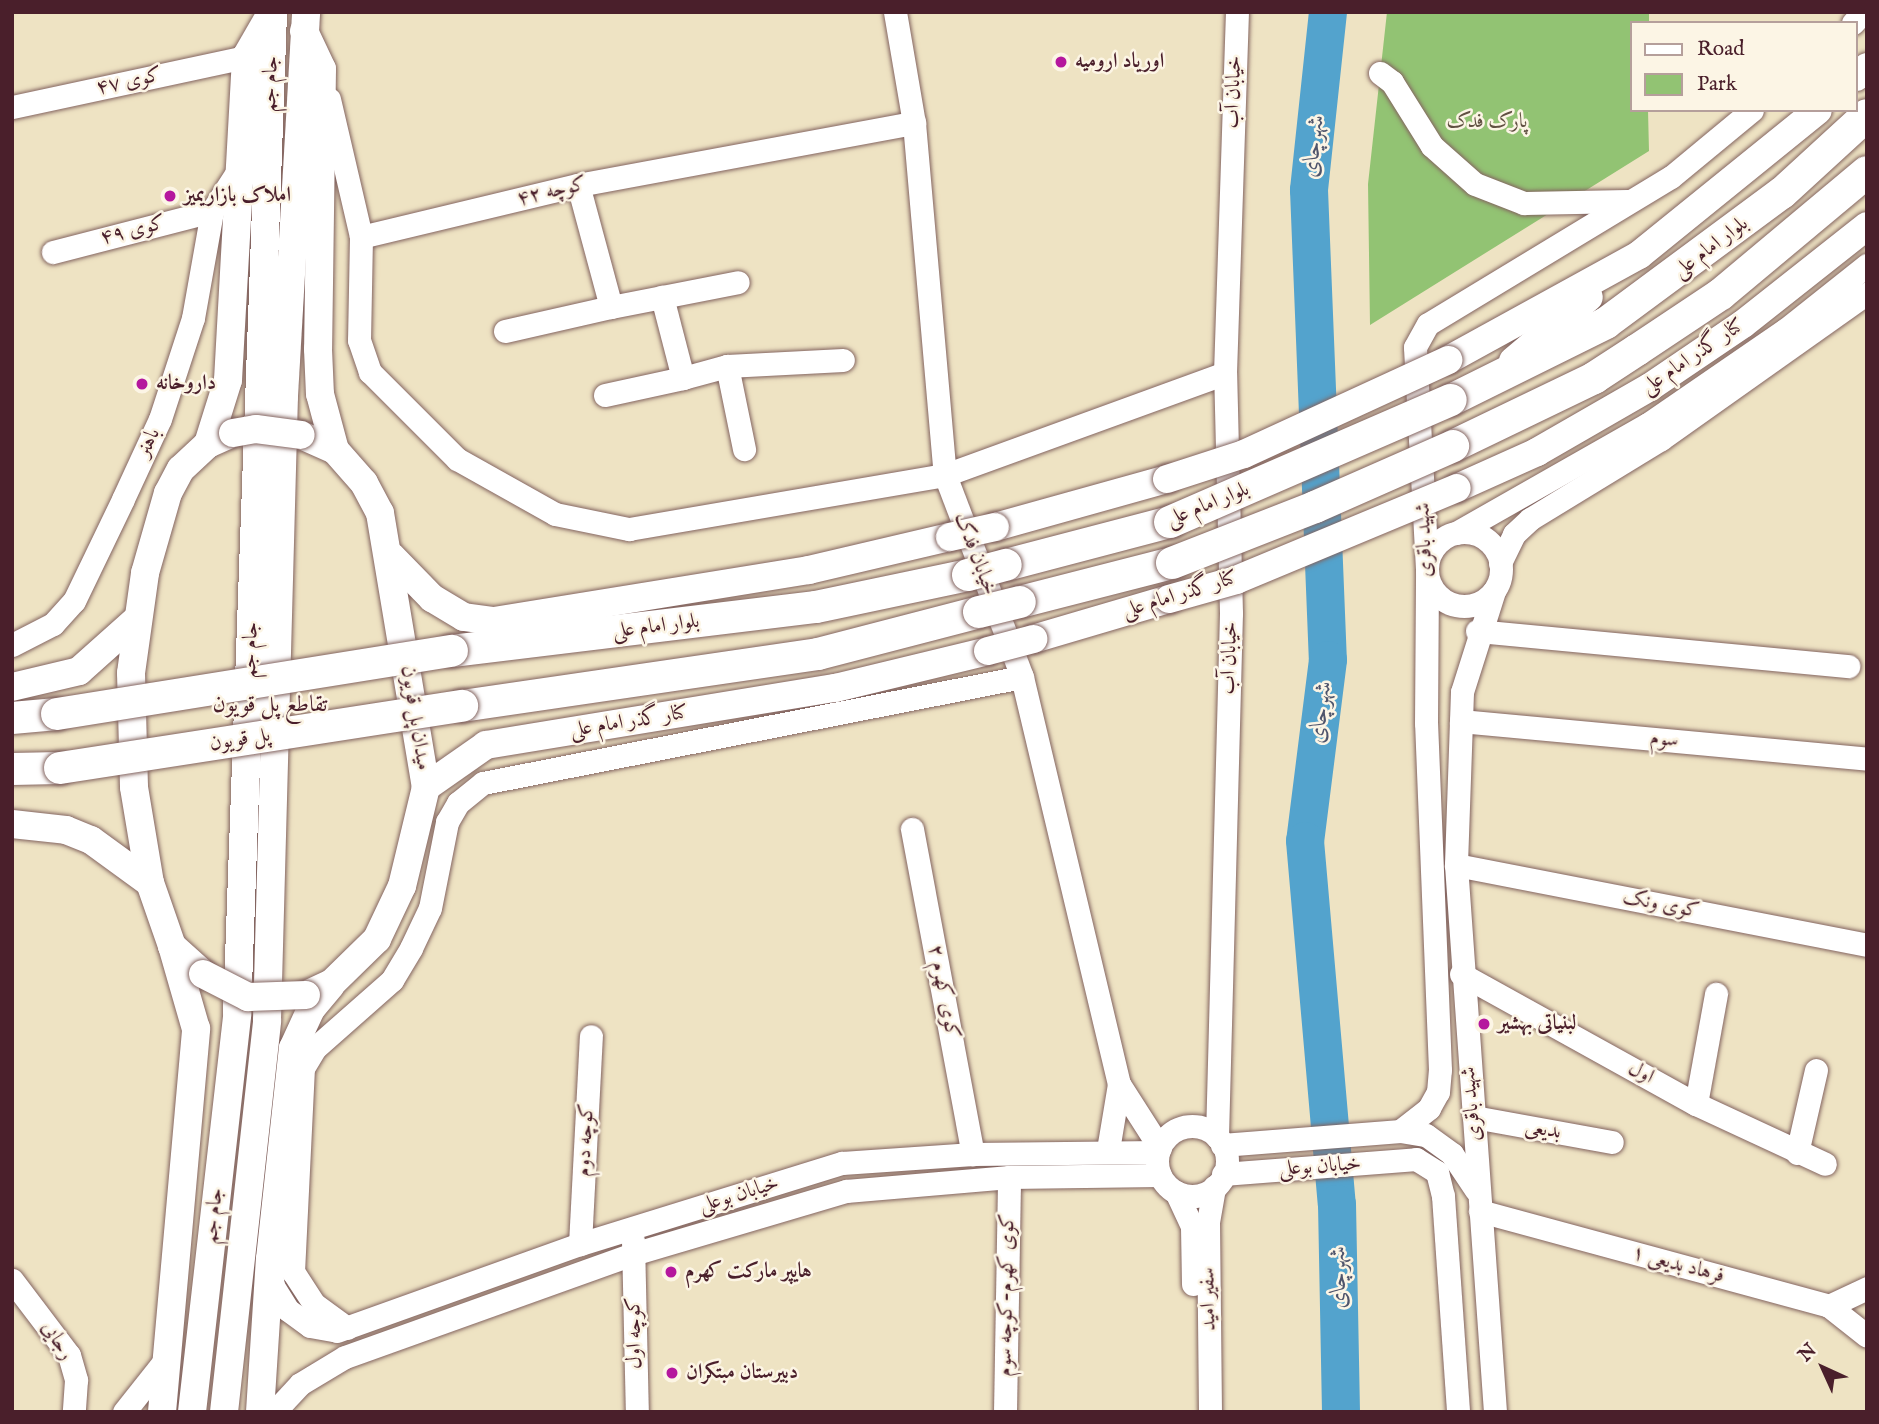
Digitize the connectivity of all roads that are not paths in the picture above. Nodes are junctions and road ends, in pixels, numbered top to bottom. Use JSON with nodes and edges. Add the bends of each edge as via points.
{"nodes":[{"id":1,"x":272,"y":12,"type":"edge"},
{"id":2,"x":895,"y":12,"type":"edge"},
{"id":3,"x":1237,"y":12,"type":"edge"},
{"id":4,"x":305,"y":20,"type":"edge"},
{"id":5,"x":246,"y":57,"type":"junction"},
{"id":6,"x":322,"y":69,"type":"junction"},
{"id":7,"x":1380,"y":73,"type":"dead end"},
{"id":8,"x":12,"y":107,"type":"edge"},
{"id":9,"x":1750,"y":112,"type":"edge"},
{"id":10,"x":1816,"y":112,"type":"edge"},
{"id":11,"x":1867,"y":115,"type":"edge"},
{"id":12,"x":914,"y":123,"type":"junction"},
{"id":13,"x":241,"y":166,"type":"junction"},
{"id":14,"x":1867,"y":172,"type":"edge"},
{"id":15,"x":578,"y":185,"type":"junction"},
{"id":16,"x":1632,"y":201,"type":"junction"},
{"id":17,"x":212,"y":211,"type":"junction"},
{"id":18,"x":1867,"y":226,"type":"edge"},
{"id":19,"x":360,"y":237,"type":"junction"},
{"id":20,"x":53,"y":252,"type":"dead end"},
{"id":21,"x":1639,"y":255,"type":"junction"},
{"id":22,"x":1867,"y":265,"type":"edge"},
{"id":23,"x":738,"y":282,"type":"dead end"},
{"id":24,"x":1867,"y":293,"type":"edge"},
{"id":25,"x":662,"y":297,"type":"junction"},
{"id":26,"x":611,"y":307,"type":"junction"},
{"id":27,"x":505,"y":331,"type":"dead end"},
{"id":28,"x":843,"y":360,"type":"dead end"},
{"id":29,"x":727,"y":366,"type":"junction"},
{"id":30,"x":1225,"y":373,"type":"junction"},
{"id":31,"x":684,"y":378,"type":"junction"},
{"id":32,"x":1485,"y":384,"type":"junction"},
{"id":33,"x":605,"y":395,"type":"dead end"},
{"id":34,"x":221,"y":438,"type":"junction"},
{"id":35,"x":744,"y":449,"type":"dead end"},
{"id":36,"x":335,"y":450,"type":"junction"},
{"id":37,"x":945,"y":475,"type":"junction"},
{"id":38,"x":1456,"y":533,"type":"junction"},
{"id":39,"x":391,"y":556,"type":"junction"},
{"id":40,"x":1500,"y":563,"type":"junction"},
{"id":41,"x":1427,"y":569,"type":"junction"},
{"id":42,"x":1493,"y":591,"type":"junction"},
{"id":43,"x":136,"y":620,"type":"junction"},
{"id":44,"x":1477,"y":631,"type":"junction"},
{"id":45,"x":12,"y":645,"type":"edge"},
{"id":46,"x":1848,"y":666,"type":"dead end"},
{"id":47,"x":1022,"y":677,"type":"junction"},
{"id":48,"x":12,"y":687,"type":"edge"},
{"id":49,"x":462,"y":706,"type":"joint"},
{"id":50,"x":12,"y":718,"type":"edge"},
{"id":51,"x":1461,"y":721,"type":"junction"},
{"id":52,"x":1867,"y":759,"type":"edge"},
{"id":53,"x":12,"y":769,"type":"edge"},
{"id":54,"x":426,"y":788,"type":"junction"},
{"id":55,"x":12,"y":824,"type":"edge"},
{"id":56,"x":912,"y":829,"type":"dead end"},
{"id":57,"x":1456,"y":865,"type":"junction"},
{"id":58,"x":150,"y":883,"type":"junction"},
{"id":59,"x":1867,"y":945,"type":"edge"},
{"id":60,"x":172,"y":946,"type":"junction"},
{"id":61,"x":1461,"y":974,"type":"junction"},
{"id":62,"x":332,"y":983,"type":"junction"},
{"id":63,"x":1716,"y":994,"type":"dead end"},
{"id":64,"x":591,"y":1037,"type":"dead end"},
{"id":65,"x":1816,"y":1070,"type":"dead end"},
{"id":66,"x":1119,"y":1084,"type":"junction"},
{"id":67,"x":1696,"y":1104,"type":"junction"},
{"id":68,"x":1474,"y":1117,"type":"junction"},
{"id":69,"x":1400,"y":1131,"type":"junction"},
{"id":70,"x":1220,"y":1141,"type":"junction"},
{"id":71,"x":1612,"y":1142,"type":"dead end"},
{"id":72,"x":1108,"y":1150,"type":"junction"},
{"id":73,"x":1159,"y":1150,"type":"junction"},
{"id":74,"x":1797,"y":1153,"type":"junction"},
{"id":75,"x":973,"y":1154,"type":"junction"},
{"id":76,"x":1825,"y":1164,"type":"dead end"},
{"id":77,"x":1160,"y":1175,"type":"junction"},
{"id":78,"x":1009,"y":1177,"type":"junction"},
{"id":79,"x":1219,"y":1181,"type":"junction"},
{"id":80,"x":1177,"y":1192,"type":"junction"},
{"id":81,"x":1480,"y":1204,"type":"junction"},
{"id":82,"x":633,"y":1228,"type":"junction"},
{"id":83,"x":580,"y":1244,"type":"junction"},
{"id":84,"x":633,"y":1254,"type":"junction"},
{"id":85,"x":270,"y":1259,"type":"junction"},
{"id":86,"x":12,"y":1279,"type":"edge"},
{"id":87,"x":1867,"y":1288,"type":"edge"},
{"id":88,"x":1829,"y":1306,"type":"junction"},
{"id":89,"x":342,"y":1329,"type":"junction"},
{"id":90,"x":1867,"y":1336,"type":"edge"},
{"id":91,"x":345,"y":1356,"type":"junction"},
{"id":92,"x":166,"y":1359,"type":"junction"},
{"id":93,"x":74,"y":1412,"type":"edge"},
{"id":94,"x":124,"y":1412,"type":"edge"},
{"id":95,"x":162,"y":1412,"type":"edge"},
{"id":96,"x":192,"y":1412,"type":"edge"},
{"id":97,"x":224,"y":1412,"type":"edge"},
{"id":98,"x":260,"y":1412,"type":"edge"},
{"id":99,"x":274,"y":1412,"type":"edge"},
{"id":100,"x":637,"y":1412,"type":"edge"},
{"id":101,"x":1005,"y":1412,"type":"edge"},
{"id":102,"x":1195,"y":1412,"type":"edge"},
{"id":103,"x":1210,"y":1412,"type":"edge"},
{"id":104,"x":1458,"y":1412,"type":"edge"},
{"id":105,"x":1496,"y":1412,"type":"edge"}],
"edges":[{"from":1,"to":5,"type":"main road"},
{"from":1,"to":96,"type":"main road","name":"جام جم","via":[[237,1014]]},
{"from":2,"to":12,"type":"street","name":"خیابان فدک"},
{"from":3,"to":30,"type":"street","name":"خیابان آب"},
{"from":4,"to":6,"type":"main road"},
{"from":4,"to":97,"type":"main road","name":"جام جم","via":[[284,396],[267,1020]]},
{"from":5,"to":8,"type":"street","name":"کوی ۴۷"},
{"from":5,"to":13,"type":"main road"},
{"from":6,"to":19,"type":"street"},
{"from":6,"to":36,"type":"main road","via":[[318,349],[320,394]]},
{"from":7,"to":16,"type":"street","via":[[1392,82],[1432,146],[1475,184],[1524,203]]},
{"from":9,"to":16,"type":"street","name":"شهید باقری","via":[[1671,177]]},
{"from":10,"to":21,"type":"main road"},
{"from":11,"to":32,"type":"highway","name":"بلوار امام علی","via":[[1782,193],[1690,265],[1606,323]]},
{"from":12,"to":15,"type":"street","name":"کوچه ۴۲"},
{"from":12,"to":37,"type":"street","name":"خیابان فدک"},
{"from":13,"to":17,"type":"street","name":"باهنر"},
{"from":13,"to":34,"type":"main road"},
{"from":14,"to":49,"type":"highway","name":"بلوار امام علی","bridge":true,"via":[[1721,294],[1594,377],[1315,507],[1171,563],[818,654]]},
{"from":15,"to":19,"type":"street","name":"کوچه ۴۲"},
{"from":15,"to":26,"type":"street"},
{"from":16,"to":41,"type":"street","name":"شهید باقری","via":[[1429,324],[1415,347]]},
{"from":17,"to":20,"type":"street","name":"کوی ۴۹"},
{"from":17,"to":45,"type":"street","name":"باهنر","via":[[193,318],[160,419],[74,601],[53,624]]},
{"from":18,"to":54,"type":"main road","name":"کنار گذر امام علی","bridge":true,"via":[[1743,324],[1650,387],[1537,452],[1236,580],[1033,639],[835,688],[486,745]]},
{"from":19,"to":37,"type":"street","via":[[359,340],[370,372],[457,458],[555,514],[629,529]]},
{"from":21,"to":32,"type":"main road"},
{"from":21,"to":39,"type":"main road","bridge":true,"via":[[1447,360],[1244,454],[995,527],[809,570],[495,621],[464,617],[432,598]]},
{"from":22,"to":38,"type":"street","via":[[1785,330],[1648,424]]},
{"from":23,"to":25,"type":"street"},
{"from":24,"to":40,"type":"street","via":[[1661,439],[1530,519],[1514,534]]},
{"from":25,"to":26,"type":"street"},
{"from":25,"to":31,"type":"street"},
{"from":26,"to":27,"type":"street"},
{"from":28,"to":29,"type":"street"},
{"from":29,"to":31,"type":"street"},
{"from":29,"to":35,"type":"street"},
{"from":30,"to":37,"type":"street"},
{"from":30,"to":70,"type":"street","name":"خیابان آب","via":[[1231,613]]},
{"from":31,"to":33,"type":"street"},
{"from":32,"to":50,"type":"highway","name":"بلوار امام علی","bridge":true,"via":[[1170,522],[968,575],[816,607],[452,651]]},
{"from":34,"to":36,"type":"main road","name":"میدان پل قویون","bridge":true,"via":[[256,429],[301,435]]},
{"from":34,"to":43,"type":"main road","via":[[181,469],[168,492],[155,525]]},
{"from":36,"to":39,"type":"main road","name":"میدان پل قویون","via":[[364,483],[380,513]]},
{"from":37,"to":47,"type":"street","name":"خیابان فدک"},
{"from":38,"to":40,"type":"street","via":[[1479,535],[1489,542]]},
{"from":38,"to":41,"type":"street","via":[[1435,546]]},
{"from":39,"to":54,"type":"main road","name":"میدان پل قویون"},
{"from":40,"to":42,"type":"street"},
{"from":41,"to":42,"type":"street","via":[[1435,593],[1454,604],[1476,604]]},
{"from":41,"to":69,"type":"street","name":"شهید باقری","via":[[1426,723],[1440,1070],[1438,1092],[1429,1108]]},
{"from":42,"to":44,"type":"street","name":"شهید باقری"},
{"from":43,"to":48,"type":"main road","via":[[79,671]]},
{"from":43,"to":58,"type":"main road","via":[[131,673],[134,788]]},
{"from":44,"to":46,"type":"street"},
{"from":44,"to":51,"type":"street","name":"شهید باقری","via":[[1462,692]]},
{"from":47,"to":66,"type":"street","name":"خیابان فدک"},
{"from":47,"to":89,"type":"street","via":[[484,783],[457,803],[447,822],[429,908],[411,948],[392,980],[315,1048],[303,1068],[293,1272],[314,1304]]},
{"from":49,"to":53,"type":"highway","name":"پل قویون","bridge":true,"via":[[60,768]]},
{"from":51,"to":52,"type":"street","name":"سوم"},
{"from":51,"to":57,"type":"street","name":"شهید باقری"},
{"from":54,"to":62,"type":"main road","name":"میدان پل قویون","via":[[402,886],[377,939]]},
{"from":55,"to":58,"type":"main road","via":[[66,830],[91,840]]},
{"from":56,"to":75,"type":"street","name":"کوی کهرم ۲"},
{"from":57,"to":59,"type":"street","name":"کوی ونک"},
{"from":57,"to":61,"type":"street","name":"شهید باقری"},
{"from":58,"to":60,"type":"main road"},
{"from":60,"to":62,"type":"main road","name":"میدان پل قویون","bridge":true,"via":[[203,974],[248,997],[306,995]]},
{"from":60,"to":92,"type":"main road","via":[[196,1029]]},
{"from":61,"to":67,"type":"street","name":"اول"},
{"from":61,"to":68,"type":"street","name":"شهید باقری"},
{"from":62,"to":85,"type":"main road","via":[[311,1009],[293,1048]]},
{"from":63,"to":67,"type":"street"},
{"from":64,"to":83,"type":"street","name":"کوچه دوم"},
{"from":65,"to":74,"type":"street"},
{"from":66,"to":72,"type":"street","name":"خیابان فدک"},
{"from":66,"to":73,"type":"street","name":"خیابان فدک"},
{"from":67,"to":74,"type":"street","name":"اول"},
{"from":68,"to":71,"type":"street","name":"بدیعی"},
{"from":68,"to":81,"type":"street","name":"شهید باقری"},
{"from":69,"to":70,"type":"street","name":"خیابان بوعلی"},
{"from":69,"to":81,"type":"street","name":"خیابان بوعلی","via":[[1426,1135],[1440,1143],[1463,1168]]},
{"from":70,"to":73,"type":"street","via":[[1203,1128],[1188,1126],[1172,1132]]},
{"from":70,"to":79,"type":"street"},
{"from":72,"to":73,"type":"street","name":"خیابان بوعلی"},
{"from":72,"to":75,"type":"street","name":"خیابان بوعلی"},
{"from":73,"to":77,"type":"street"},
{"from":74,"to":76,"type":"street","name":"اول"},
{"from":75,"to":82,"type":"street","name":"خیابان بوعلی","via":[[842,1163]]},
{"from":77,"to":78,"type":"street","name":"خیابان بوعلی"},
{"from":77,"to":80,"type":"street"},
{"from":78,"to":84,"type":"street","name":"خیابان بوعلی","via":[[846,1191]]},
{"from":78,"to":101,"type":"street","name":"کوی کهرم-کوچه سوم"},
{"from":79,"to":80,"type":"street","via":[[1192,1195]]},
{"from":79,"to":103,"type":"street","name":"سفیر امید","via":[[1208,1222]]},
{"from":79,"to":104,"type":"street","name":"خیابان بوعلی","via":[[1416,1159],[1437,1172],[1443,1196]]},
{"from":80,"to":102,"type":"street","name":"سفیر امید","via":[[1192,1227]]},
{"from":81,"to":88,"type":"street","name":"فرهاد بدیعی ۱"},
{"from":81,"to":105,"type":"street","name":"شهید باقری"},
{"from":82,"to":83,"type":"street","name":"خیابان بوعلی"},
{"from":82,"to":84,"type":"street","name":"کوچه اول"},
{"from":83,"to":89,"type":"street","name":"خیابان بوعلی"},
{"from":84,"to":91,"type":"street","name":"خیابان بوعلی"},
{"from":84,"to":100,"type":"street","name":"کوچه اول"},
{"from":85,"to":89,"type":"street","via":[[273,1286],[288,1310],[310,1326]]},
{"from":85,"to":98,"type":"main road"},
{"from":86,"to":93,"type":"street","name":"رجایی","via":[[69,1355],[76,1380]]},
{"from":87,"to":88,"type":"street"},
{"from":88,"to":90,"type":"street","name":"فرهاد بدیعی ۱"},
{"from":89,"to":91,"type":"street","via":[[336,1345]]},
{"from":91,"to":99,"type":"street","name":"خیابان بوعلی","via":[[300,1384]]},
{"from":92,"to":94,"type":"street"},
{"from":92,"to":95,"type":"main road"}]}
